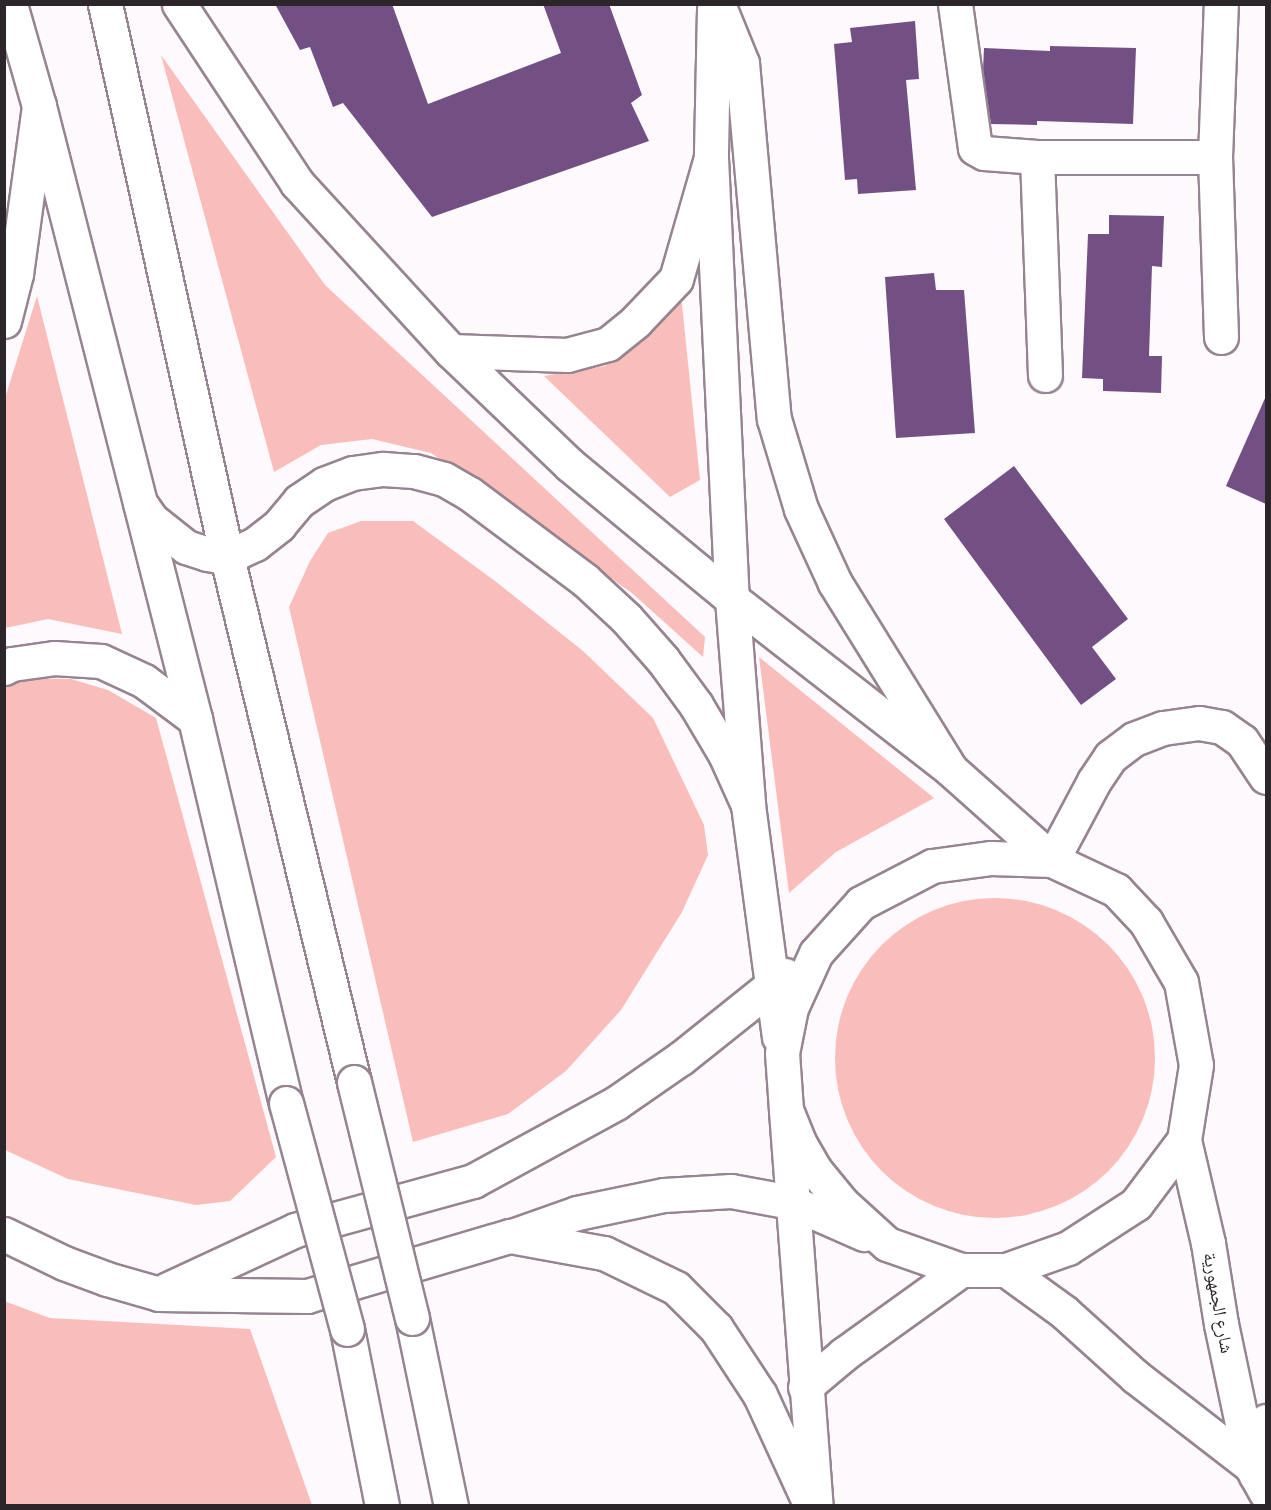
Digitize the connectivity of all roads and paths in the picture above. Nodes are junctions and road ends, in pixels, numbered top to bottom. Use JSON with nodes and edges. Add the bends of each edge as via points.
{"nodes":[{"id":1,"x":10,"y":4,"type":"edge"},
{"id":2,"x":105,"y":4,"type":"edge"},
{"id":3,"x":179,"y":4,"type":"edge"},
{"id":4,"x":716,"y":4,"type":"edge"},
{"id":5,"x":955,"y":4,"type":"edge"},
{"id":6,"x":1221,"y":4,"type":"edge"},
{"id":7,"x":39,"y":106,"type":"junction"},
{"id":8,"x":1037,"y":157,"type":"junction"},
{"id":9,"x":1215,"y":157,"type":"junction"},
{"id":10,"x":711,"y":158,"type":"junction"},
{"id":11,"x":4,"y":321,"type":"edge"},
{"id":12,"x":1221,"y":337,"type":"dead end"},
{"id":13,"x":451,"y":351,"type":"junction"},
{"id":14,"x":1045,"y":375,"type":"dead end"},
{"id":15,"x":140,"y":503,"type":"junction"},
{"id":16,"x":227,"y":557,"type":"junction"},
{"id":17,"x":732,"y":599,"type":"junction"},
{"id":18,"x":4,"y":668,"type":"edge"},
{"id":19,"x":195,"y":719,"type":"junction"},
{"id":20,"x":950,"y":769,"type":"junction"},
{"id":21,"x":1266,"y":777,"type":"edge"},
{"id":22,"x":748,"y":805,"type":"junction"},
{"id":23,"x":1052,"y":860,"type":"junction"},
{"id":24,"x":825,"y":942,"type":"junction"},
{"id":25,"x":772,"y":986,"type":"junction"},
{"id":26,"x":782,"y":1053,"type":"junction"},
{"id":27,"x":786,"y":1110,"type":"junction"},
{"id":28,"x":1184,"y":1140,"type":"junction"},
{"id":29,"x":791,"y":1202,"type":"junction"},
{"id":30,"x":4,"y":1234,"type":"edge"},
{"id":31,"x":510,"y":1236,"type":"junction"},
{"id":32,"x":887,"y":1244,"type":"junction"},
{"id":33,"x":960,"y":1270,"type":"junction"},
{"id":34,"x":1006,"y":1270,"type":"junction"},
{"id":35,"x":159,"y":1294,"type":"junction"},
{"id":36,"x":805,"y":1387,"type":"junction"},
{"id":37,"x":1266,"y":1421,"type":"edge"},
{"id":38,"x":1258,"y":1478,"type":"edge"},
{"id":39,"x":382,"y":1506,"type":"edge"},
{"id":40,"x":451,"y":1506,"type":"edge"},
{"id":41,"x":810,"y":1506,"type":"edge"},
{"id":42,"x":816,"y":1506,"type":"edge"}],
"edges":[{"from":1,"to":7,"type":"main road"},
{"from":2,"to":16,"type":"main road"},
{"from":3,"to":13,"type":"main road","via":[[297,183]]},
{"from":4,"to":10,"type":"main road"},
{"from":4,"to":20,"type":"main road","via":[[742,63],[774,419],[797,498],[835,583]]},
{"from":5,"to":8,"type":"main road","via":[[975,148],[984,153]]},
{"from":6,"to":9,"type":"main road"},
{"from":7,"to":11,"type":"main road","via":[[16,274]]},
{"from":7,"to":15,"type":"main road"},
{"from":8,"to":9,"type":"main road"},
{"from":8,"to":14,"type":"main road"},
{"from":9,"to":12,"type":"main road"},
{"from":10,"to":13,"type":"main road","via":[[676,279],[608,344],[567,355]]},
{"from":10,"to":17,"type":"main road"},
{"from":13,"to":17,"type":"main road","via":[[570,465]]},
{"from":15,"to":16,"type":"main road","via":[[152,520],[186,547]]},
{"from":15,"to":19,"type":"main road"},
{"from":16,"to":22,"type":"main road","via":[[255,544],[279,525],[299,501],[324,484],[353,473],[383,469],[414,471],[444,480],[470,494],[585,580],[626,618],[696,705],[725,754]]},
{"from":16,"to":40,"type":"main road","bridge":true,"via":[[412,1318]]},
{"from":17,"to":20,"type":"main road"},
{"from":17,"to":22,"type":"main road"},
{"from":18,"to":19,"type":"main road","via":[[54,658],[101,661],[144,681]]},
{"from":19,"to":39,"type":"main road","bridge":true,"via":[[286,1103],[347,1329]]},
{"from":20,"to":23,"type":"main road"},
{"from":21,"to":23,"type":"main road","via":[[1242,741],[1222,727],[1199,723],[1163,728],[1134,739],[1110,757]]},
{"from":22,"to":25,"type":"main road"},
{"from":23,"to":24,"type":"main road","via":[[991,858],[932,866],[861,903]]},
{"from":23,"to":28,"type":"main road","via":[[1116,890],[1146,922],[1181,982],[1196,1065]]},
{"from":24,"to":25,"type":"main road"},
{"from":24,"to":26,"type":"main road","via":[[791,1008]]},
{"from":25,"to":26,"type":"main road"},
{"from":25,"to":35,"type":"main road","via":[[616,1103],[483,1176],[295,1230]]},
{"from":26,"to":27,"type":"main road"},
{"from":27,"to":29,"type":"main road"},
{"from":27,"to":32,"type":"main road","via":[[814,1170],[842,1203]]},
{"from":28,"to":34,"type":"main road","via":[[1136,1204],[1068,1248]]},
{"from":28,"to":38,"type":"main road","name":"شارع الجمهورية","via":[[1208,1243],[1221,1324]]},
{"from":29,"to":31,"type":"main road","via":[[731,1191],[664,1195],[577,1213]]},
{"from":29,"to":32,"type":"main road"},
{"from":29,"to":36,"type":"main road"},
{"from":30,"to":35,"type":"main road","via":[[64,1263]]},
{"from":31,"to":35,"type":"main road","via":[[307,1296]]},
{"from":31,"to":41,"type":"main road","via":[[604,1252],[676,1288],[716,1328],[760,1395]]},
{"from":32,"to":33,"type":"main road"},
{"from":33,"to":34,"type":"main road"},
{"from":33,"to":36,"type":"main road"},
{"from":34,"to":38,"type":"main road","via":[[1064,1312]]},
{"from":36,"to":42,"type":"main road"},
{"from":37,"to":38,"type":"main road"}]}
